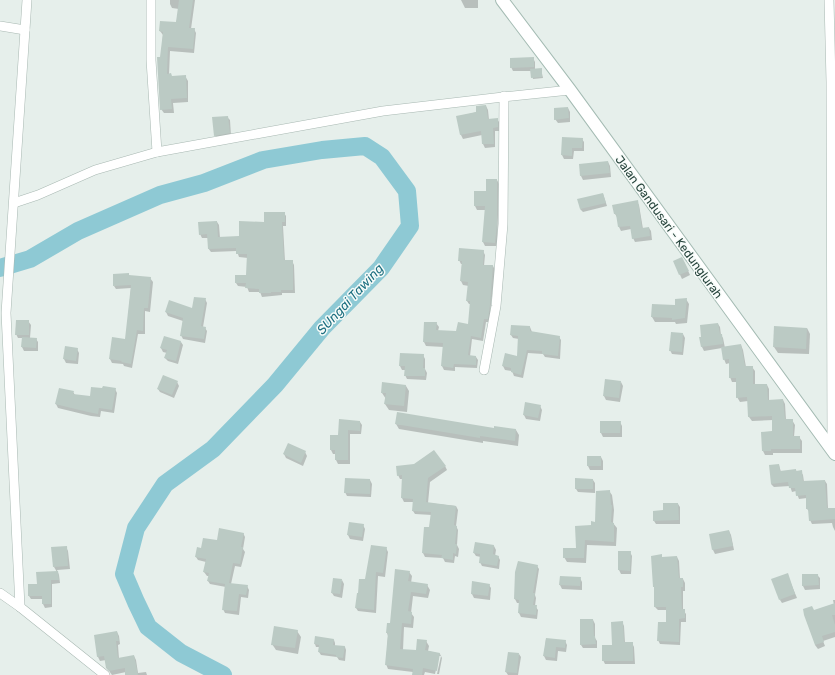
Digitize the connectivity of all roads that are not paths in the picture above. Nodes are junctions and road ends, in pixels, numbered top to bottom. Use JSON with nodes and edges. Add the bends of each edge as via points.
{"nodes":[{"id":1,"x":26,"y":0,"type":"edge"},
{"id":2,"x":152,"y":0,"type":"edge"},
{"id":3,"x":502,"y":0,"type":"edge"},
{"id":4,"x":829,"y":0,"type":"edge"},
{"id":5,"x":0,"y":26,"type":"edge"},
{"id":6,"x":25,"y":30,"type":"junction"},
{"id":7,"x":570,"y":90,"type":"junction"},
{"id":8,"x":504,"y":96,"type":"junction"},
{"id":9,"x":157,"y":152,"type":"junction"},
{"id":10,"x":14,"y":202,"type":"junction"},
{"id":11,"x":484,"y":370,"type":"dead end"},
{"id":12,"x":833,"y":452,"type":"edge"},
{"id":13,"x":0,"y":593,"type":"edge"},
{"id":14,"x":20,"y":607,"type":"junction"},
{"id":15,"x":105,"y":675,"type":"edge"}],
"edges":[{"from":1,"to":6,"type":"street"},
{"from":2,"to":9,"type":"street","via":[[151,60]]},
{"from":3,"to":7,"type":"street","name":"Jalan Gandusari - Kedunglurah"},
{"from":4,"to":12,"type":"street"},
{"from":5,"to":6,"type":"street"},
{"from":6,"to":10,"type":"street"},
{"from":7,"to":8,"type":"street"},
{"from":7,"to":12,"type":"street","name":"Jalan Gandusari - Kedunglurah"},
{"from":8,"to":9,"type":"street","via":[[383,111]]},
{"from":8,"to":11,"type":"street","via":[[504,224],[496,306]]},
{"from":9,"to":10,"type":"street","via":[[95,170],[38,195]]},
{"from":10,"to":14,"type":"street","via":[[6,313]]},
{"from":13,"to":14,"type":"street"},
{"from":14,"to":15,"type":"street"}]}
